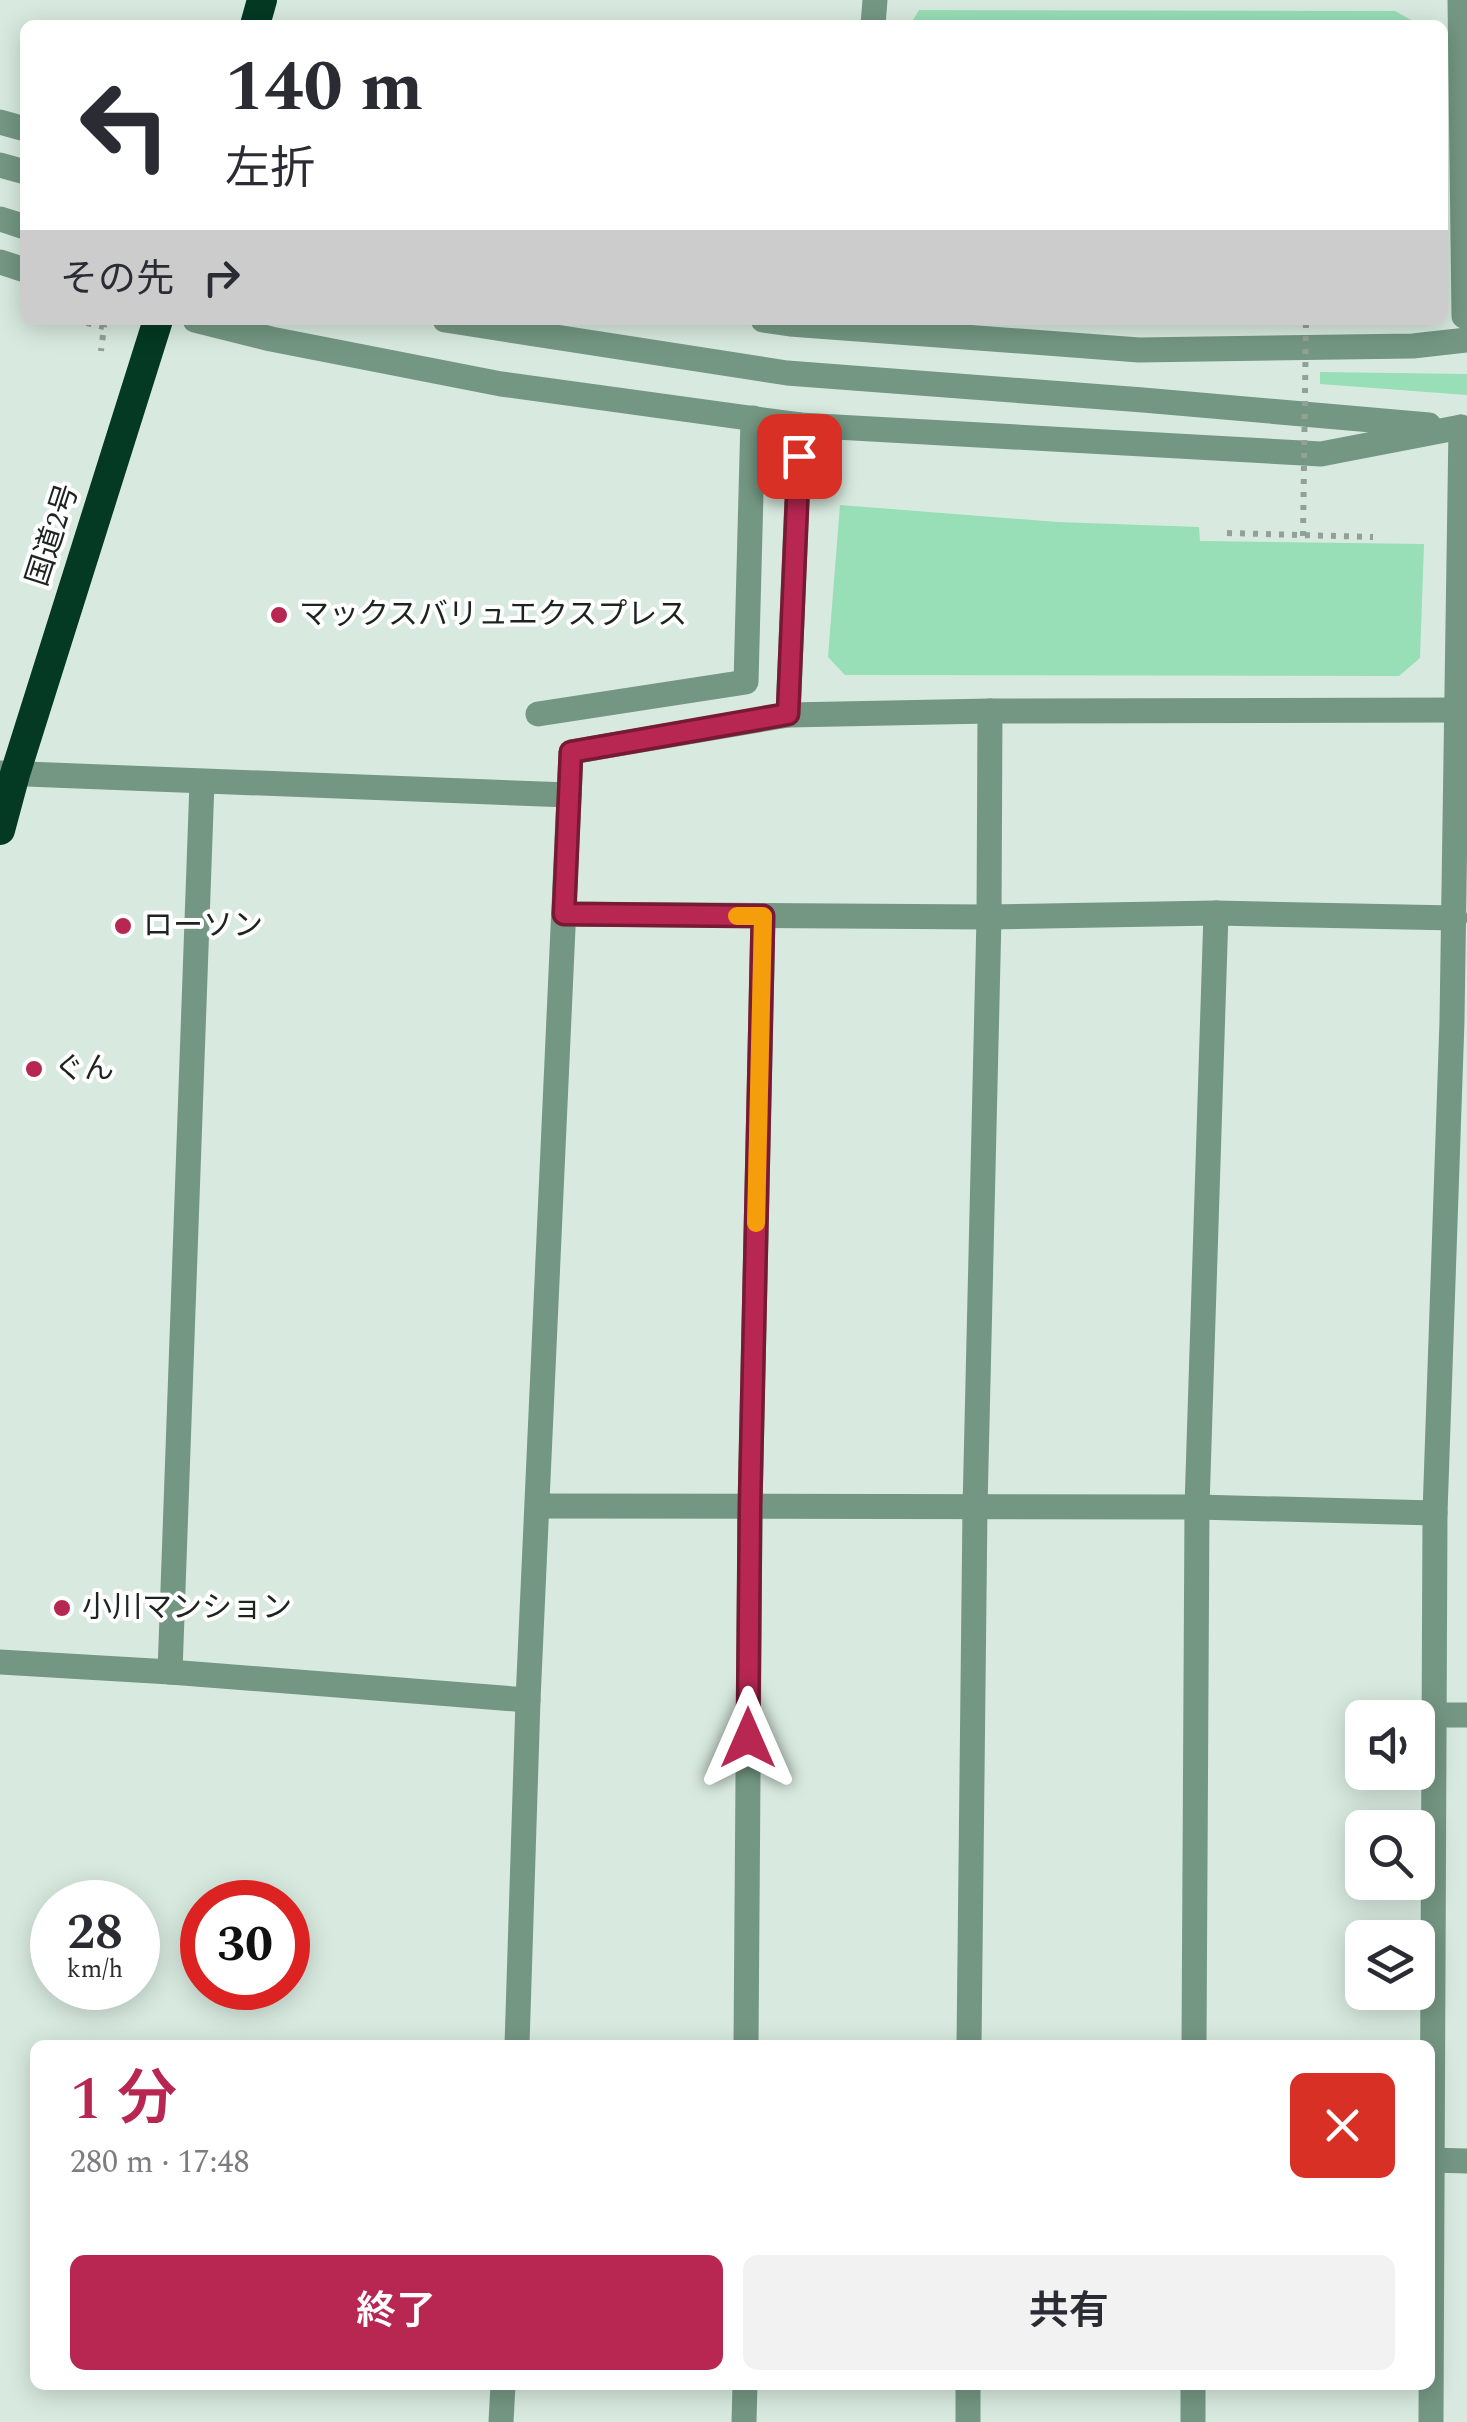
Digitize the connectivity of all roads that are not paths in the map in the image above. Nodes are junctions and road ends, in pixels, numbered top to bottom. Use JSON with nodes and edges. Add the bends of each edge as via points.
{"nodes":[{"id":1,"x":1460,"y":0,"type":"edge"},
{"id":2,"x":1460,"y":322,"type":"edge"},
{"id":3,"x":156,"y":325,"type":"edge"},
{"id":4,"x":216,"y":325,"type":"edge"},
{"id":5,"x":477,"y":325,"type":"edge"},
{"id":6,"x":803,"y":325,"type":"edge"},
{"id":7,"x":753,"y":418,"type":"junction"},
{"id":8,"x":800,"y":425,"type":"junction"},
{"id":9,"x":1464,"y":428,"type":"edge"},
{"id":10,"x":1463,"y":599,"type":"edge"},
{"id":11,"x":1458,"y":710,"type":"junction"},
{"id":12,"x":990,"y":711,"type":"junction"},
{"id":13,"x":538,"y":714,"type":"dead end"},
{"id":14,"x":788,"y":714,"type":"junction"},
{"id":15,"x":7,"y":774,"type":"edge"},
{"id":16,"x":202,"y":782,"type":"junction"},
{"id":17,"x":569,"y":795,"type":"junction"},
{"id":18,"x":0,"y":830,"type":"edge"},
{"id":19,"x":1216,"y":913,"type":"junction"},
{"id":20,"x":564,"y":914,"type":"junction"},
{"id":21,"x":763,"y":916,"type":"junction"},
{"id":22,"x":989,"y":917,"type":"junction"},
{"id":23,"x":1455,"y":918,"type":"junction"},
{"id":24,"x":1460,"y":1021,"type":"edge"},
{"id":25,"x":538,"y":1506,"type":"junction"},
{"id":26,"x":750,"y":1507,"type":"junction"},
{"id":27,"x":974,"y":1508,"type":"junction"},
{"id":28,"x":1197,"y":1508,"type":"junction"},
{"id":29,"x":1435,"y":1513,"type":"junction"},
{"id":30,"x":0,"y":1662,"type":"edge"},
{"id":31,"x":170,"y":1672,"type":"junction"},
{"id":32,"x":528,"y":1700,"type":"junction"},
{"id":33,"x":1434,"y":1700,"type":"edge"},
{"id":34,"x":1435,"y":1714,"type":"edge"},
{"id":35,"x":1467,"y":1715,"type":"edge"},
{"id":36,"x":1434,"y":1790,"type":"edge"},
{"id":37,"x":516,"y":2040,"type":"edge"},
{"id":38,"x":746,"y":2040,"type":"edge"},
{"id":39,"x":969,"y":2040,"type":"edge"},
{"id":40,"x":1194,"y":2040,"type":"edge"},
{"id":41,"x":1433,"y":2040,"type":"edge"},
{"id":42,"x":1435,"y":2160,"type":"edge"},
{"id":43,"x":1467,"y":2160,"type":"edge"},
{"id":44,"x":503,"y":2390,"type":"edge"},
{"id":45,"x":745,"y":2390,"type":"edge"},
{"id":46,"x":968,"y":2390,"type":"edge"},
{"id":47,"x":1194,"y":2390,"type":"edge"},
{"id":48,"x":1431,"y":2390,"type":"edge"},
{"id":49,"x":501,"y":2422,"type":"edge"},
{"id":50,"x":744,"y":2422,"type":"edge"},
{"id":51,"x":968,"y":2422,"type":"edge"},
{"id":52,"x":1193,"y":2422,"type":"edge"},
{"id":53,"x":1431,"y":2422,"type":"edge"}],
"edges":[{"from":1,"to":2,"type":"street"},
{"from":2,"to":6,"type":"street","via":[[1412,346],[1139,350]]},
{"from":3,"to":15,"type":"highway","name":"国道2号"},
{"from":4,"to":7,"type":"street","via":[[501,384]]},
{"from":5,"to":9,"type":"street","via":[[787,374]]},
{"from":7,"to":8,"type":"street"},
{"from":7,"to":13,"type":"street","via":[[746,682]]},
{"from":8,"to":9,"type":"street","via":[[1321,454]]},
{"from":8,"to":14,"type":"street"},
{"from":9,"to":10,"type":"street"},
{"from":10,"to":11,"type":"street"},
{"from":11,"to":12,"type":"street"},
{"from":11,"to":23,"type":"street"},
{"from":12,"to":14,"type":"street"},
{"from":12,"to":22,"type":"street"},
{"from":14,"to":17,"type":"street","via":[[571,752]]},
{"from":15,"to":16,"type":"street"},
{"from":15,"to":18,"type":"highway","name":"国道2号"},
{"from":16,"to":17,"type":"street"},
{"from":16,"to":31,"type":"street"},
{"from":17,"to":20,"type":"street"},
{"from":19,"to":22,"type":"street"},
{"from":19,"to":23,"type":"street"},
{"from":19,"to":28,"type":"street"},
{"from":20,"to":21,"type":"street"},
{"from":20,"to":25,"type":"street"},
{"from":21,"to":22,"type":"street"},
{"from":21,"to":26,"type":"street"},
{"from":22,"to":27,"type":"street"},
{"from":23,"to":24,"type":"street"},
{"from":24,"to":29,"type":"street"},
{"from":25,"to":26,"type":"street"},
{"from":25,"to":32,"type":"street"},
{"from":26,"to":27,"type":"street"},
{"from":26,"to":38,"type":"street"},
{"from":27,"to":28,"type":"street"},
{"from":27,"to":39,"type":"street"},
{"from":28,"to":29,"type":"street"},
{"from":28,"to":40,"type":"street"},
{"from":29,"to":33,"type":"street"},
{"from":30,"to":31,"type":"street"},
{"from":31,"to":32,"type":"street"},
{"from":32,"to":37,"type":"street"},
{"from":34,"to":35,"type":"street"},
{"from":36,"to":41,"type":"street"},
{"from":42,"to":43,"type":"street"},
{"from":44,"to":49,"type":"street"},
{"from":45,"to":50,"type":"street"},
{"from":46,"to":51,"type":"street"},
{"from":47,"to":52,"type":"street"},
{"from":48,"to":53,"type":"street"}]}
